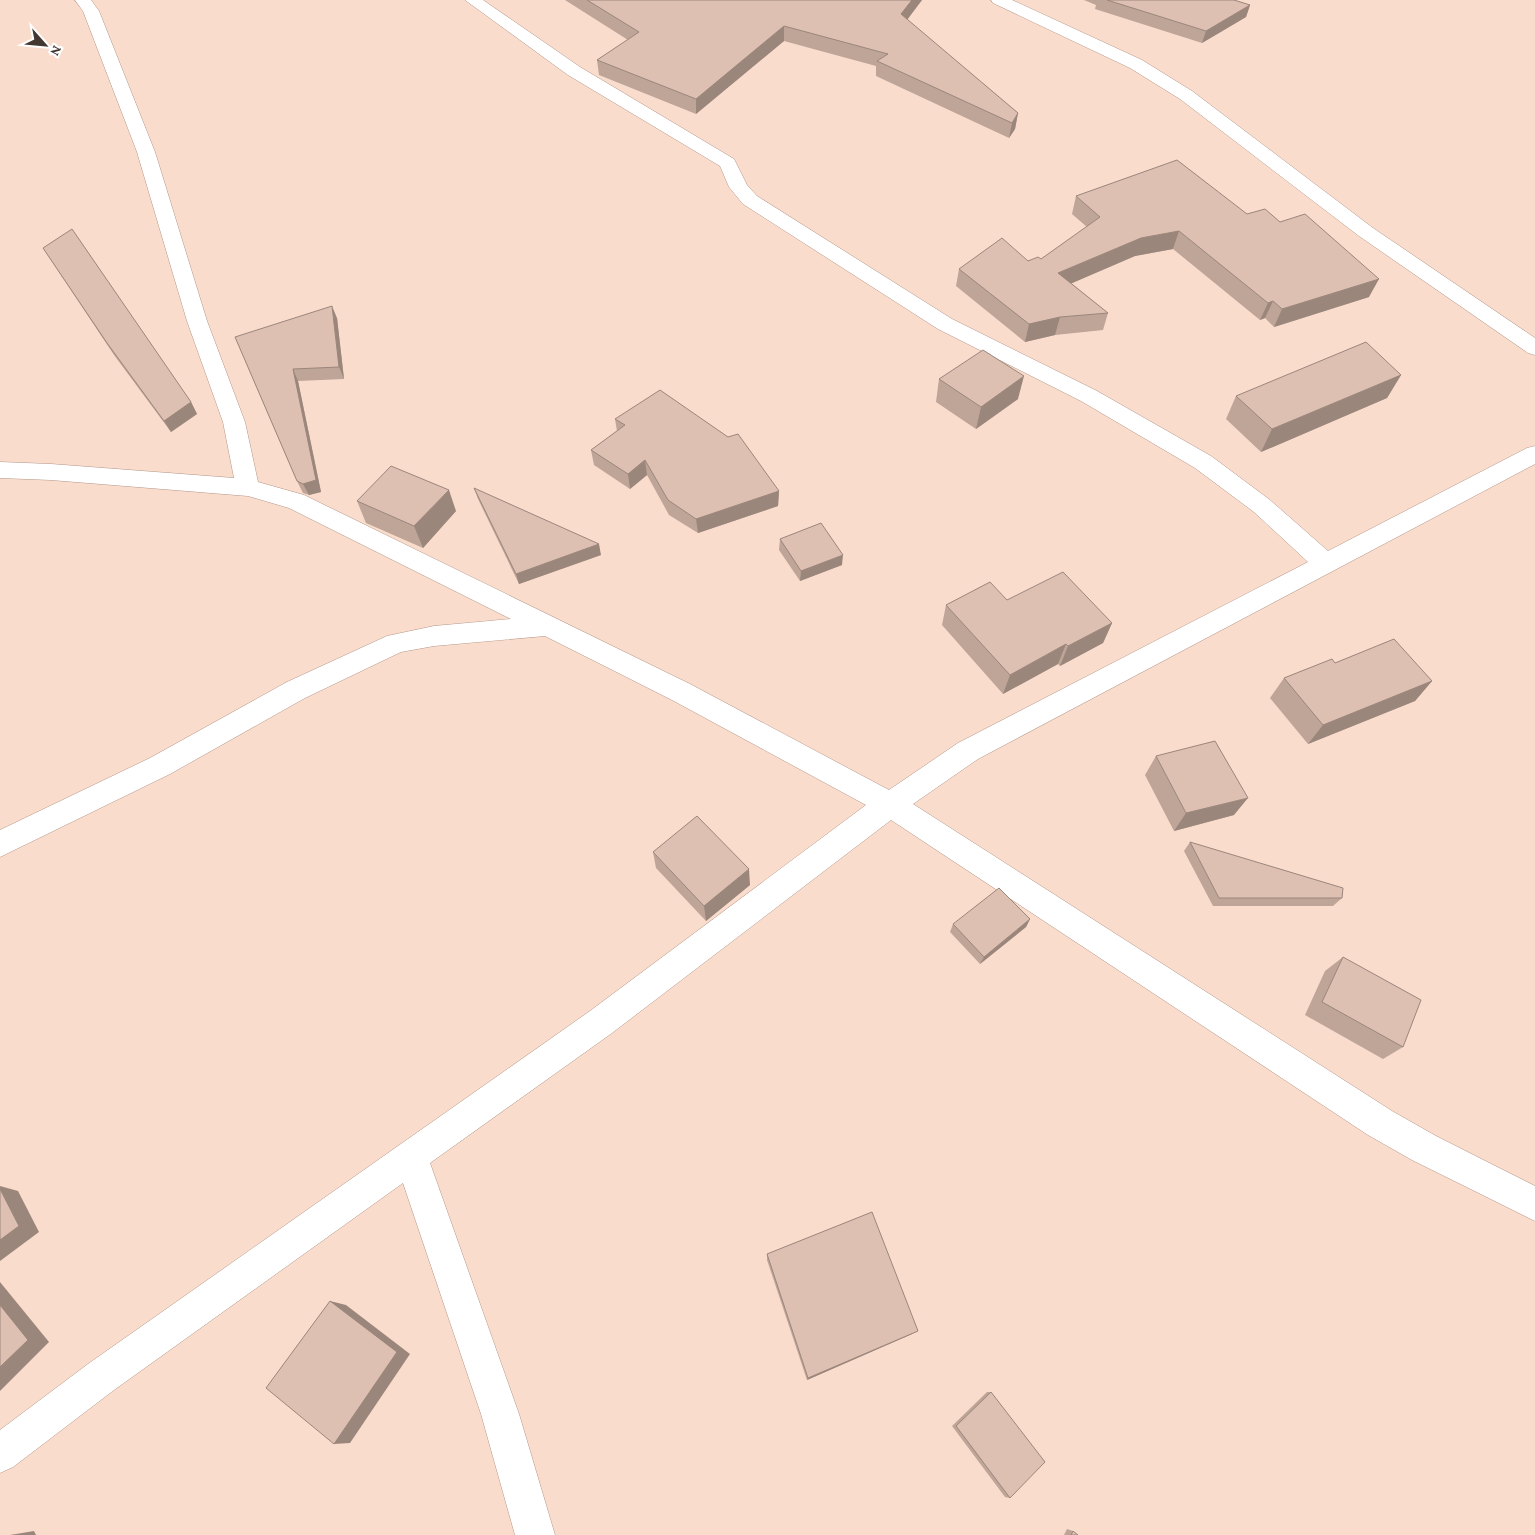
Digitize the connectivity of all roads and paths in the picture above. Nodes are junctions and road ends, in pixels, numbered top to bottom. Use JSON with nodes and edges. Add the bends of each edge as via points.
{"nodes":[{"id":1,"x":83,"y":0,"type":"edge"},
{"id":2,"x":473,"y":0,"type":"edge"},
{"id":3,"x":999,"y":0,"type":"edge"},
{"id":4,"x":1535,"y":348,"type":"edge"},
{"id":5,"x":1535,"y":454,"type":"edge"},
{"id":6,"x":0,"y":470,"type":"edge"},
{"id":7,"x":248,"y":488,"type":"junction"},
{"id":8,"x":1325,"y":563,"type":"junction"},
{"id":9,"x":548,"y":626,"type":"junction"},
{"id":10,"x":890,"y":804,"type":"junction"},
{"id":11,"x":0,"y":844,"type":"edge"},
{"id":12,"x":411,"y":1157,"type":"junction"},
{"id":13,"x":1535,"y":1204,"type":"edge"},
{"id":14,"x":0,"y":1454,"type":"edge"},
{"id":15,"x":535,"y":1535,"type":"edge"}],
"edges":[{"from":1,"to":7,"type":"street","via":[[91,11],[146,152],[197,321],[234,422]]},
{"from":2,"to":8,"type":"street","via":[[574,71],[728,163],[738,187],[750,200],[937,319],[1089,396],[1203,462],[1262,506]]},
{"from":3,"to":4,"type":"street","via":[[1136,64],[1186,95],[1366,232]]},
{"from":5,"to":8,"type":"street"},
{"from":6,"to":7,"type":"street"},
{"from":7,"to":9,"type":"street","via":[[296,501]]},
{"from":8,"to":10,"type":"street","via":[[968,751]]},
{"from":9,"to":10,"type":"street","via":[[681,692]]},
{"from":9,"to":11,"type":"street","via":[[434,636],[396,644],[296,690],[160,766]]},
{"from":10,"to":12,"type":"street","via":[[601,1022]]},
{"from":10,"to":13,"type":"street","via":[[1380,1122]]},
{"from":12,"to":14,"type":"street","via":[[101,1377]]},
{"from":12,"to":15,"type":"street","via":[[500,1414]]}]}
